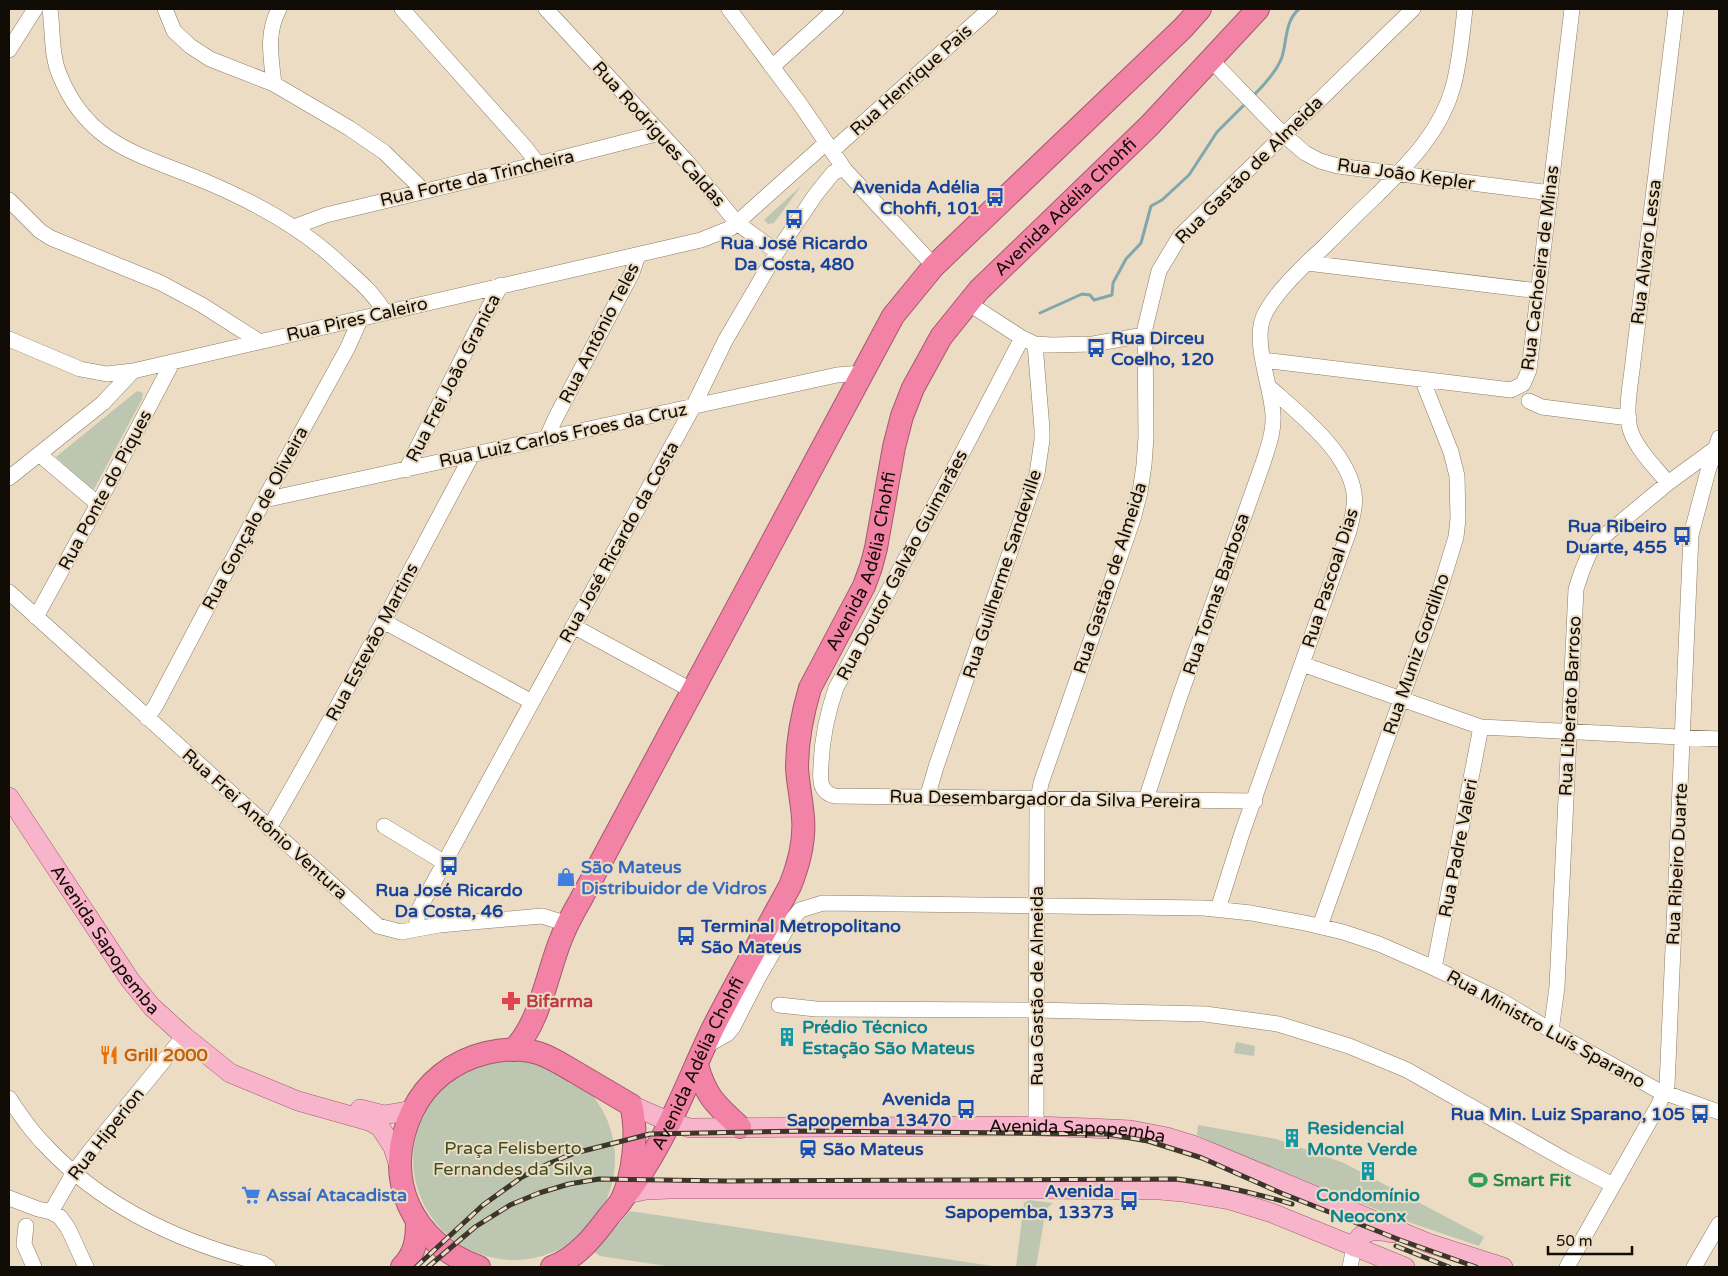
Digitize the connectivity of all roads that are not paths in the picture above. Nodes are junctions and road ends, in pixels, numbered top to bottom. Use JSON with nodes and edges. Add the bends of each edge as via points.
{"nodes":[{"id":1,"x":35,"y":9,"type":"edge"},
{"id":2,"x":50,"y":9,"type":"edge"},
{"id":3,"x":165,"y":9,"type":"edge"},
{"id":4,"x":279,"y":9,"type":"edge"},
{"id":5,"x":402,"y":9,"type":"edge"},
{"id":6,"x":546,"y":9,"type":"edge"},
{"id":7,"x":729,"y":9,"type":"edge"},
{"id":8,"x":836,"y":9,"type":"edge"},
{"id":9,"x":990,"y":9,"type":"edge"},
{"id":10,"x":1200,"y":9,"type":"edge"},
{"id":11,"x":1258,"y":9,"type":"edge"},
{"id":12,"x":1413,"y":9,"type":"edge"},
{"id":13,"x":1465,"y":9,"type":"edge"},
{"id":14,"x":1572,"y":9,"type":"edge"},
{"id":15,"x":1676,"y":9,"type":"edge"},
{"id":16,"x":9,"y":50,"type":"edge"},
{"id":17,"x":1211,"y":60,"type":"junction"},
{"id":18,"x":772,"y":67,"type":"junction"},
{"id":19,"x":274,"y":84,"type":"junction"},
{"id":20,"x":660,"y":133,"type":"junction"},
{"id":21,"x":1283,"y":134,"type":"junction"},
{"id":22,"x":829,"y":147,"type":"junction"},
{"id":23,"x":538,"y":164,"type":"junction"},
{"id":24,"x":843,"y":168,"type":"junction"},
{"id":25,"x":1398,"y":173,"type":"junction"},
{"id":26,"x":424,"y":190,"type":"junction"},
{"id":27,"x":1551,"y":193,"type":"junction"},
{"id":28,"x":9,"y":200,"type":"edge"},
{"id":29,"x":737,"y":223,"type":"junction"},
{"id":30,"x":294,"y":227,"type":"junction"},
{"id":31,"x":777,"y":252,"type":"junction"},
{"id":32,"x":638,"y":255,"type":"junction"},
{"id":33,"x":1307,"y":263,"type":"junction"},
{"id":34,"x":934,"y":266,"type":"junction"},
{"id":35,"x":501,"y":286,"type":"junction"},
{"id":36,"x":1539,"y":291,"type":"junction"},
{"id":37,"x":968,"y":303,"type":"junction"},
{"id":38,"x":384,"y":312,"type":"junction"},
{"id":39,"x":361,"y":318,"type":"junction"},
{"id":40,"x":1144,"y":335,"type":"junction"},
{"id":41,"x":9,"y":339,"type":"edge"},
{"id":42,"x":1028,"y":341,"type":"junction"},
{"id":43,"x":260,"y":342,"type":"junction"},
{"id":44,"x":1263,"y":360,"type":"junction"},
{"id":45,"x":172,"y":363,"type":"junction"},
{"id":46,"x":133,"y":371,"type":"junction"},
{"id":47,"x":862,"y":373,"type":"junction"},
{"id":48,"x":1422,"y":379,"type":"junction"},
{"id":49,"x":1268,"y":386,"type":"junction"},
{"id":50,"x":1529,"y":401,"type":"dead end"},
{"id":51,"x":693,"y":407,"type":"junction"},
{"id":52,"x":1629,"y":418,"type":"junction"},
{"id":53,"x":546,"y":439,"type":"junction"},
{"id":54,"x":1718,"y":444,"type":"edge"},
{"id":55,"x":39,"y":454,"type":"junction"},
{"id":56,"x":472,"y":455,"type":"junction"},
{"id":57,"x":406,"y":470,"type":"junction"},
{"id":58,"x":9,"y":478,"type":"edge"},
{"id":59,"x":1668,"y":483,"type":"junction"},
{"id":60,"x":264,"y":500,"type":"junction"},
{"id":61,"x":98,"y":504,"type":"junction"},
{"id":62,"x":9,"y":592,"type":"edge"},
{"id":63,"x":36,"y":617,"type":"junction"},
{"id":64,"x":384,"y":621,"type":"junction"},
{"id":65,"x":573,"y":626,"type":"junction"},
{"id":66,"x":1302,"y":664,"type":"junction"},
{"id":67,"x":692,"y":690,"type":"junction"},
{"id":68,"x":1401,"y":700,"type":"junction"},
{"id":69,"x":532,"y":702,"type":"junction"},
{"id":70,"x":147,"y":718,"type":"junction"},
{"id":71,"x":1481,"y":727,"type":"junction"},
{"id":72,"x":1569,"y":732,"type":"junction"},
{"id":73,"x":1683,"y":737,"type":"junction"},
{"id":74,"x":1719,"y":739,"type":"edge"},
{"id":75,"x":835,"y":796,"type":"joint"},
{"id":76,"x":9,"y":797,"type":"edge"},
{"id":77,"x":927,"y":798,"type":"junction"},
{"id":78,"x":1146,"y":799,"type":"junction"},
{"id":79,"x":1038,"y":800,"type":"junction"},
{"id":80,"x":1254,"y":801,"type":"junction"},
{"id":81,"x":14,"y":818,"type":"edge"},
{"id":82,"x":384,"y":826,"type":"dead end"},
{"id":83,"x":269,"y":828,"type":"junction"},
{"id":84,"x":445,"y":863,"type":"junction"},
{"id":85,"x":1038,"y":906,"type":"junction"},
{"id":86,"x":1218,"y":909,"type":"junction"},
{"id":87,"x":568,"y":924,"type":"junction"},
{"id":88,"x":1320,"y":926,"type":"junction"},
{"id":89,"x":416,"y":929,"type":"junction"},
{"id":90,"x":1434,"y":968,"type":"junction"},
{"id":91,"x":779,"y":1006,"type":"dead end"},
{"id":92,"x":1036,"y":1010,"type":"junction"},
{"id":93,"x":1551,"y":1031,"type":"junction"},
{"id":94,"x":184,"y":1036,"type":"junction"},
{"id":95,"x":513,"y":1050,"type":"junction"},
{"id":96,"x":701,"y":1056,"type":"junction"},
{"id":97,"x":222,"y":1065,"type":"junction"},
{"id":98,"x":1664,"y":1092,"type":"junction"},
{"id":99,"x":9,"y":1098,"type":"edge"},
{"id":100,"x":631,"y":1105,"type":"junction"},
{"id":101,"x":413,"y":1110,"type":"junction"},
{"id":102,"x":1719,"y":1112,"type":"edge"},
{"id":103,"x":670,"y":1122,"type":"junction"},
{"id":104,"x":1036,"y":1126,"type":"junction"},
{"id":105,"x":740,"y":1127,"type":"junction"},
{"id":106,"x":400,"y":1166,"type":"junction"},
{"id":107,"x":74,"y":1172,"type":"junction"},
{"id":108,"x":1613,"y":1185,"type":"junction"},
{"id":109,"x":9,"y":1198,"type":"edge"},
{"id":110,"x":624,"y":1198,"type":"junction"},
{"id":111,"x":51,"y":1212,"type":"junction"},
{"id":112,"x":417,"y":1222,"type":"junction"},
{"id":113,"x":1719,"y":1224,"type":"edge"},
{"id":114,"x":26,"y":1226,"type":"dead end"},
{"id":115,"x":1420,"y":1240,"type":"junction"},
{"id":116,"x":1354,"y":1247,"type":"junction"},
{"id":117,"x":570,"y":1262,"type":"edge"},
{"id":118,"x":248,"y":1264,"type":"edge"},
{"id":119,"x":467,"y":1266,"type":"edge"},
{"id":120,"x":34,"y":1267,"type":"edge"},
{"id":121,"x":86,"y":1267,"type":"edge"},
{"id":122,"x":268,"y":1267,"type":"edge"},
{"id":123,"x":402,"y":1267,"type":"edge"},
{"id":124,"x":552,"y":1267,"type":"edge"},
{"id":125,"x":1350,"y":1267,"type":"edge"},
{"id":126,"x":1405,"y":1267,"type":"edge"},
{"id":127,"x":1503,"y":1267,"type":"edge"},
{"id":128,"x":1567,"y":1267,"type":"edge"},
{"id":129,"x":1694,"y":1267,"type":"edge"}],
"edges":[{"from":1,"to":16,"type":"street"},
{"from":2,"to":30,"type":"street","via":[[55,60],[60,75],[71,100],[97,131],[119,145],[263,208]]},
{"from":3,"to":19,"type":"street","via":[[174,31],[190,46],[210,59]]},
{"from":4,"to":19,"type":"street","via":[[269,42]]},
{"from":5,"to":23,"type":"street"},
{"from":6,"to":20,"type":"street","name":"Rua Rodrigues Caldas"},
{"from":7,"to":18,"type":"street"},
{"from":8,"to":18,"type":"street"},
{"from":9,"to":22,"type":"street","name":"Rua Henrique Pais"},
{"from":10,"to":34,"type":"highway"},
{"from":11,"to":17,"type":"highway","name":"Avenida Adélia Chohfi"},
{"from":12,"to":21,"type":"street","name":"Rua Gastão de Almeida"},
{"from":13,"to":25,"type":"street","via":[[1453,87],[1447,104],[1434,130]]},
{"from":14,"to":27,"type":"street","name":"Rua Cachoeira de Minas"},
{"from":15,"to":52,"type":"street","name":"Rua Alvaro Lessa"},
{"from":17,"to":21,"type":"street","name":"Rua João Kepler"},
{"from":17,"to":37,"type":"highway","name":"Avenida Adélia Chohfi","via":[[1149,126]]},
{"from":18,"to":22,"type":"street"},
{"from":19,"to":26,"type":"street","via":[[377,147]]},
{"from":20,"to":23,"type":"street","name":"Rua Forte da Trincheira"},
{"from":20,"to":29,"type":"street","name":"Rua Rodrigues Caldas"},
{"from":21,"to":25,"type":"street","name":"Rua João Kepler","via":[[1320,161]]},
{"from":21,"to":40,"type":"street","name":"Rua Gastão de Almeida","via":[[1173,246],[1159,271]]},
{"from":22,"to":24,"type":"street"},
{"from":22,"to":29,"type":"street","name":"Rua Henrique Pais"},
{"from":23,"to":26,"type":"street","name":"Rua Forte da Trincheira"},
{"from":24,"to":31,"type":"street","name":"Rua José Ricardo da Costa","via":[[833,173],[816,194]]},
{"from":24,"to":34,"type":"street"},
{"from":25,"to":27,"type":"street","name":"Rua João Kepler"},
{"from":25,"to":33,"type":"street"},
{"from":26,"to":30,"type":"street","name":"Rua Forte da Trincheira","via":[[326,214]]},
{"from":27,"to":36,"type":"street","name":"Rua Cachoeira de Minas"},
{"from":28,"to":43,"type":"street","via":[[51,238],[161,283]]},
{"from":29,"to":31,"type":"street","name":"Rua Rodrigues Caldas"},
{"from":29,"to":32,"type":"street","name":"Rua Pires Caleiro","via":[[702,240]]},
{"from":30,"to":38,"type":"street","via":[[378,300]]},
{"from":31,"to":51,"type":"street","name":"Rua José Ricardo da Costa","via":[[725,341]]},
{"from":32,"to":35,"type":"street","name":"Rua Pires Caleiro"},
{"from":32,"to":53,"type":"street","name":"Rua Antônio Teles","via":[[632,273]]},
{"from":33,"to":36,"type":"street"},
{"from":33,"to":44,"type":"street","via":[[1274,300],[1263,319]]},
{"from":34,"to":47,"type":"highway","via":[[893,316]]},
{"from":35,"to":38,"type":"street","name":"Rua Pires Caleiro"},
{"from":35,"to":57,"type":"street","name":"Rua Frei João Granica"},
{"from":36,"to":48,"type":"street","name":"Rua Cachoeira de Minas","via":[[1530,370],[1523,384],[1510,390]]},
{"from":37,"to":42,"type":"street"},
{"from":37,"to":96,"type":"highway","name":"Avenida Adélia Chohfi","via":[[941,337],[913,388],[894,447],[871,567],[810,688],[798,734],[797,770],[803,846],[798,868]]},
{"from":38,"to":39,"type":"street","name":"Rua Pires Caleiro"},
{"from":39,"to":43,"type":"street","name":"Rua Pires Caleiro"},
{"from":39,"to":60,"type":"street","name":"Rua Gonçalo de Oliveira"},
{"from":40,"to":42,"type":"street","via":[[1093,344],[1052,345]]},
{"from":40,"to":79,"type":"street","name":"Rua Gastão de Almeida","via":[[1146,437],[1140,492]]},
{"from":41,"to":46,"type":"street","name":"Rua Pires Caleiro","via":[[80,369],[107,374]]},
{"from":42,"to":75,"type":"street","name":"Rua Doutor Galvão Guimarães","via":[[947,482],[836,688],[825,720],[820,777],[824,790]]},
{"from":42,"to":77,"type":"street","name":"Rua Guilherme Sandeville","via":[[1042,429],[1037,474]]},
{"from":43,"to":45,"type":"street","name":"Rua Pires Caleiro"},
{"from":44,"to":48,"type":"street","name":"Rua Cachoeira de Minas"},
{"from":44,"to":49,"type":"street"},
{"from":45,"to":46,"type":"street","name":"Rua Pires Caleiro"},
{"from":45,"to":61,"type":"street","name":"Rua Ponte do Piques"},
{"from":46,"to":55,"type":"street","via":[[103,403]]},
{"from":47,"to":51,"type":"street","name":"Rua Luiz Carlos Froes da Cruz","via":[[837,375]]},
{"from":47,"to":67,"type":"highway"},
{"from":48,"to":68,"type":"street","name":"Rua Muniz Gordilho","via":[[1451,452],[1457,476],[1458,519],[1456,538],[1437,599]]},
{"from":49,"to":66,"type":"street","name":"Rua Pascoal Dias","via":[[1336,453],[1351,479],[1354,494],[1355,509],[1349,531]]},
{"from":49,"to":78,"type":"street","name":"Rua Tomas Barbosa","via":[[1274,426],[1269,444]]},
{"from":50,"to":52,"type":"street","via":[[1542,407]]},
{"from":51,"to":53,"type":"street","name":"Rua Luiz Carlos Froes da Cruz"},
{"from":51,"to":65,"type":"street","name":"Rua José Ricardo da Costa"},
{"from":52,"to":59,"type":"street","name":"Rua Alvaro Lessa","via":[[1637,445]]},
{"from":53,"to":56,"type":"street","name":"Rua Luiz Carlos Froes da Cruz"},
{"from":54,"to":59,"type":"street","name":"Rua Liberato Barroso"},
{"from":54,"to":73,"type":"street","name":"Rua Ribeiro Duarte","via":[[1691,535]]},
{"from":55,"to":58,"type":"street"},
{"from":55,"to":61,"type":"street"},
{"from":56,"to":57,"type":"street","name":"Rua Luiz Carlos Froes da Cruz"},
{"from":56,"to":64,"type":"street","name":"Rua Estevão Martins"},
{"from":57,"to":60,"type":"street","name":"Rua Luiz Carlos Froes da Cruz"},
{"from":59,"to":72,"type":"street","name":"Rua Liberato Barroso","via":[[1598,541],[1582,570],[1576,588]]},
{"from":60,"to":70,"type":"street","name":"Rua Gonçalo de Oliveira"},
{"from":61,"to":63,"type":"street","name":"Rua Ponte do Piques"},
{"from":62,"to":63,"type":"street","name":"Rua Frei Antônio Ventura"},
{"from":63,"to":70,"type":"street","name":"Rua Frei Antônio Ventura"},
{"from":64,"to":69,"type":"street"},
{"from":64,"to":83,"type":"street","name":"Rua Estevão Martins"},
{"from":65,"to":67,"type":"street"},
{"from":65,"to":69,"type":"street","name":"Rua José Ricardo da Costa"},
{"from":66,"to":68,"type":"street"},
{"from":66,"to":80,"type":"street","name":"Rua Pascoal Dias"},
{"from":67,"to":87,"type":"highway"},
{"from":68,"to":71,"type":"street"},
{"from":68,"to":88,"type":"street","name":"Rua Muniz Gordilho"},
{"from":69,"to":84,"type":"street","name":"Rua José Ricardo da Costa"},
{"from":70,"to":83,"type":"street","name":"Rua Frei Antônio Ventura"},
{"from":71,"to":72,"type":"street"},
{"from":71,"to":90,"type":"street","name":"Rua Padre Valeri"},
{"from":72,"to":73,"type":"street"},
{"from":72,"to":93,"type":"street","name":"Rua Liberato Barroso","via":[[1557,987]]},
{"from":73,"to":74,"type":"street"},
{"from":73,"to":98,"type":"street","name":"Rua Ribeiro Duarte","via":[[1667,1086]]},
{"from":75,"to":77,"type":"street","name":"Rua Desembargador da Silva Pereira"},
{"from":76,"to":81,"type":"main road","name":"Avenida Sapopemba"},
{"from":77,"to":79,"type":"street","name":"Rua Desembargador da Silva Pereira"},
{"from":78,"to":79,"type":"street","name":"Rua Desembargador da Silva Pereira"},
{"from":78,"to":80,"type":"street","name":"Rua Desembargador da Silva Pereira"},
{"from":79,"to":85,"type":"street","name":"Rua Gastão de Almeida"},
{"from":80,"to":86,"type":"street","name":"Rua Pascoal Dias"},
{"from":81,"to":94,"type":"main road","name":"Avenida Sapopemba","via":[[130,980],[152,1007]]},
{"from":82,"to":84,"type":"street"},
{"from":83,"to":89,"type":"street","name":"Rua Frei Antônio Ventura","via":[[378,926],[401,932]]},
{"from":84,"to":89,"type":"street","name":"Rua José Ricardo da Costa","via":[[418,911]]},
{"from":85,"to":86,"type":"street","name":"Rua Ministro Luís Sparano"},
{"from":85,"to":92,"type":"street","name":"Rua Gastão de Almeida"},
{"from":85,"to":96,"type":"street","name":"Rua Ministro Luís Sparano","via":[[823,903],[800,910],[757,980],[733,1027]]},
{"from":86,"to":88,"type":"street","name":"Rua Ministro Luís Sparano"},
{"from":87,"to":89,"type":"street","name":"Rua Frei Antônio Ventura","via":[[542,916]]},
{"from":87,"to":95,"type":"highway","via":[[529,1029]]},
{"from":88,"to":90,"type":"street","name":"Rua Ministro Luís Sparano","via":[[1379,944]]},
{"from":90,"to":93,"type":"street","name":"Rua Ministro Luís Sparano","via":[[1500,1000]]},
{"from":91,"to":92,"type":"street"},
{"from":92,"to":104,"type":"street","name":"Rua Gastão de Almeida"},
{"from":92,"to":108,"type":"street","via":[[1205,1014],[1278,1024],[1349,1046],[1407,1070]]},
{"from":93,"to":98,"type":"street","name":"Rua Ministro Luís Sparano"},
{"from":94,"to":97,"type":"main road","name":"Avenida Sapopemba"},
{"from":94,"to":107,"type":"street","name":"Rua Hiperion"},
{"from":95,"to":100,"type":"highway","via":[[538,1053],[556,1061]]},
{"from":95,"to":101,"type":"highway","via":[[482,1054],[459,1063],[429,1085]]},
{"from":96,"to":103,"type":"highway","name":"Avenida Adélia Chohfi"},
{"from":96,"to":105,"type":"highway","via":[[702,1083],[709,1097]]},
{"from":97,"to":101,"type":"main road","name":"Avenida Sapopemba","via":[[233,1065],[302,1093],[371,1113],[384,1115]]},
{"from":97,"to":106,"type":"main road","name":"Avenida Sapopemba","via":[[230,1073],[298,1101],[380,1127],[393,1146]]},
{"from":98,"to":102,"type":"street","name":"Rua Ministro Luís Sparano"},
{"from":98,"to":108,"type":"street","name":"Rua Ribeiro Duarte"},
{"from":99,"to":107,"type":"street","via":[[46,1147]]},
{"from":100,"to":103,"type":"main road","name":"Avenida Sapopemba"},
{"from":100,"to":110,"type":"highway","via":[[634,1148]]},
{"from":101,"to":106,"type":"highway","via":[[404,1130]]},
{"from":103,"to":105,"type":"main road","name":"Avenida Sapopemba","via":[[690,1128]]},
{"from":103,"to":110,"type":"highway","name":"Avenida Adélia Chohfi","via":[[656,1150]]},
{"from":104,"to":105,"type":"main road","name":"Avenida Sapopemba"},
{"from":104,"to":115,"type":"main road","name":"Avenida Sapopemba","via":[[1131,1130],[1167,1137]]},
{"from":106,"to":112,"type":"highway","via":[[402,1186]]},
{"from":107,"to":111,"type":"street","name":"Rua Hiperion"},
{"from":107,"to":118,"type":"street","via":[[125,1210]]},
{"from":108,"to":128,"type":"street","name":"Rua Ribeiro Duarte"},
{"from":109,"to":111,"type":"street"},
{"from":110,"to":116,"type":"main road","via":[[646,1190],[670,1189],[1160,1190],[1201,1194],[1246,1204]]},
{"from":110,"to":117,"type":"highway"},
{"from":111,"to":121,"type":"street","via":[[60,1217],[68,1228]]},
{"from":112,"to":119,"type":"highway","via":[[438,1245]]},
{"from":112,"to":123,"type":"highway","via":[[415,1248]]},
{"from":113,"to":129,"type":"street"},
{"from":114,"to":120,"type":"street","via":[[24,1244]]},
{"from":115,"to":116,"type":"main road","via":[[1370,1231],[1359,1237]]},
{"from":115,"to":127,"type":"main road","name":"Avenida Sapopemba"},
{"from":116,"to":125,"type":"street"},
{"from":116,"to":126,"type":"main road"},
{"from":117,"to":124,"type":"highway"},
{"from":118,"to":122,"type":"street","via":[[262,1263]]}]}
